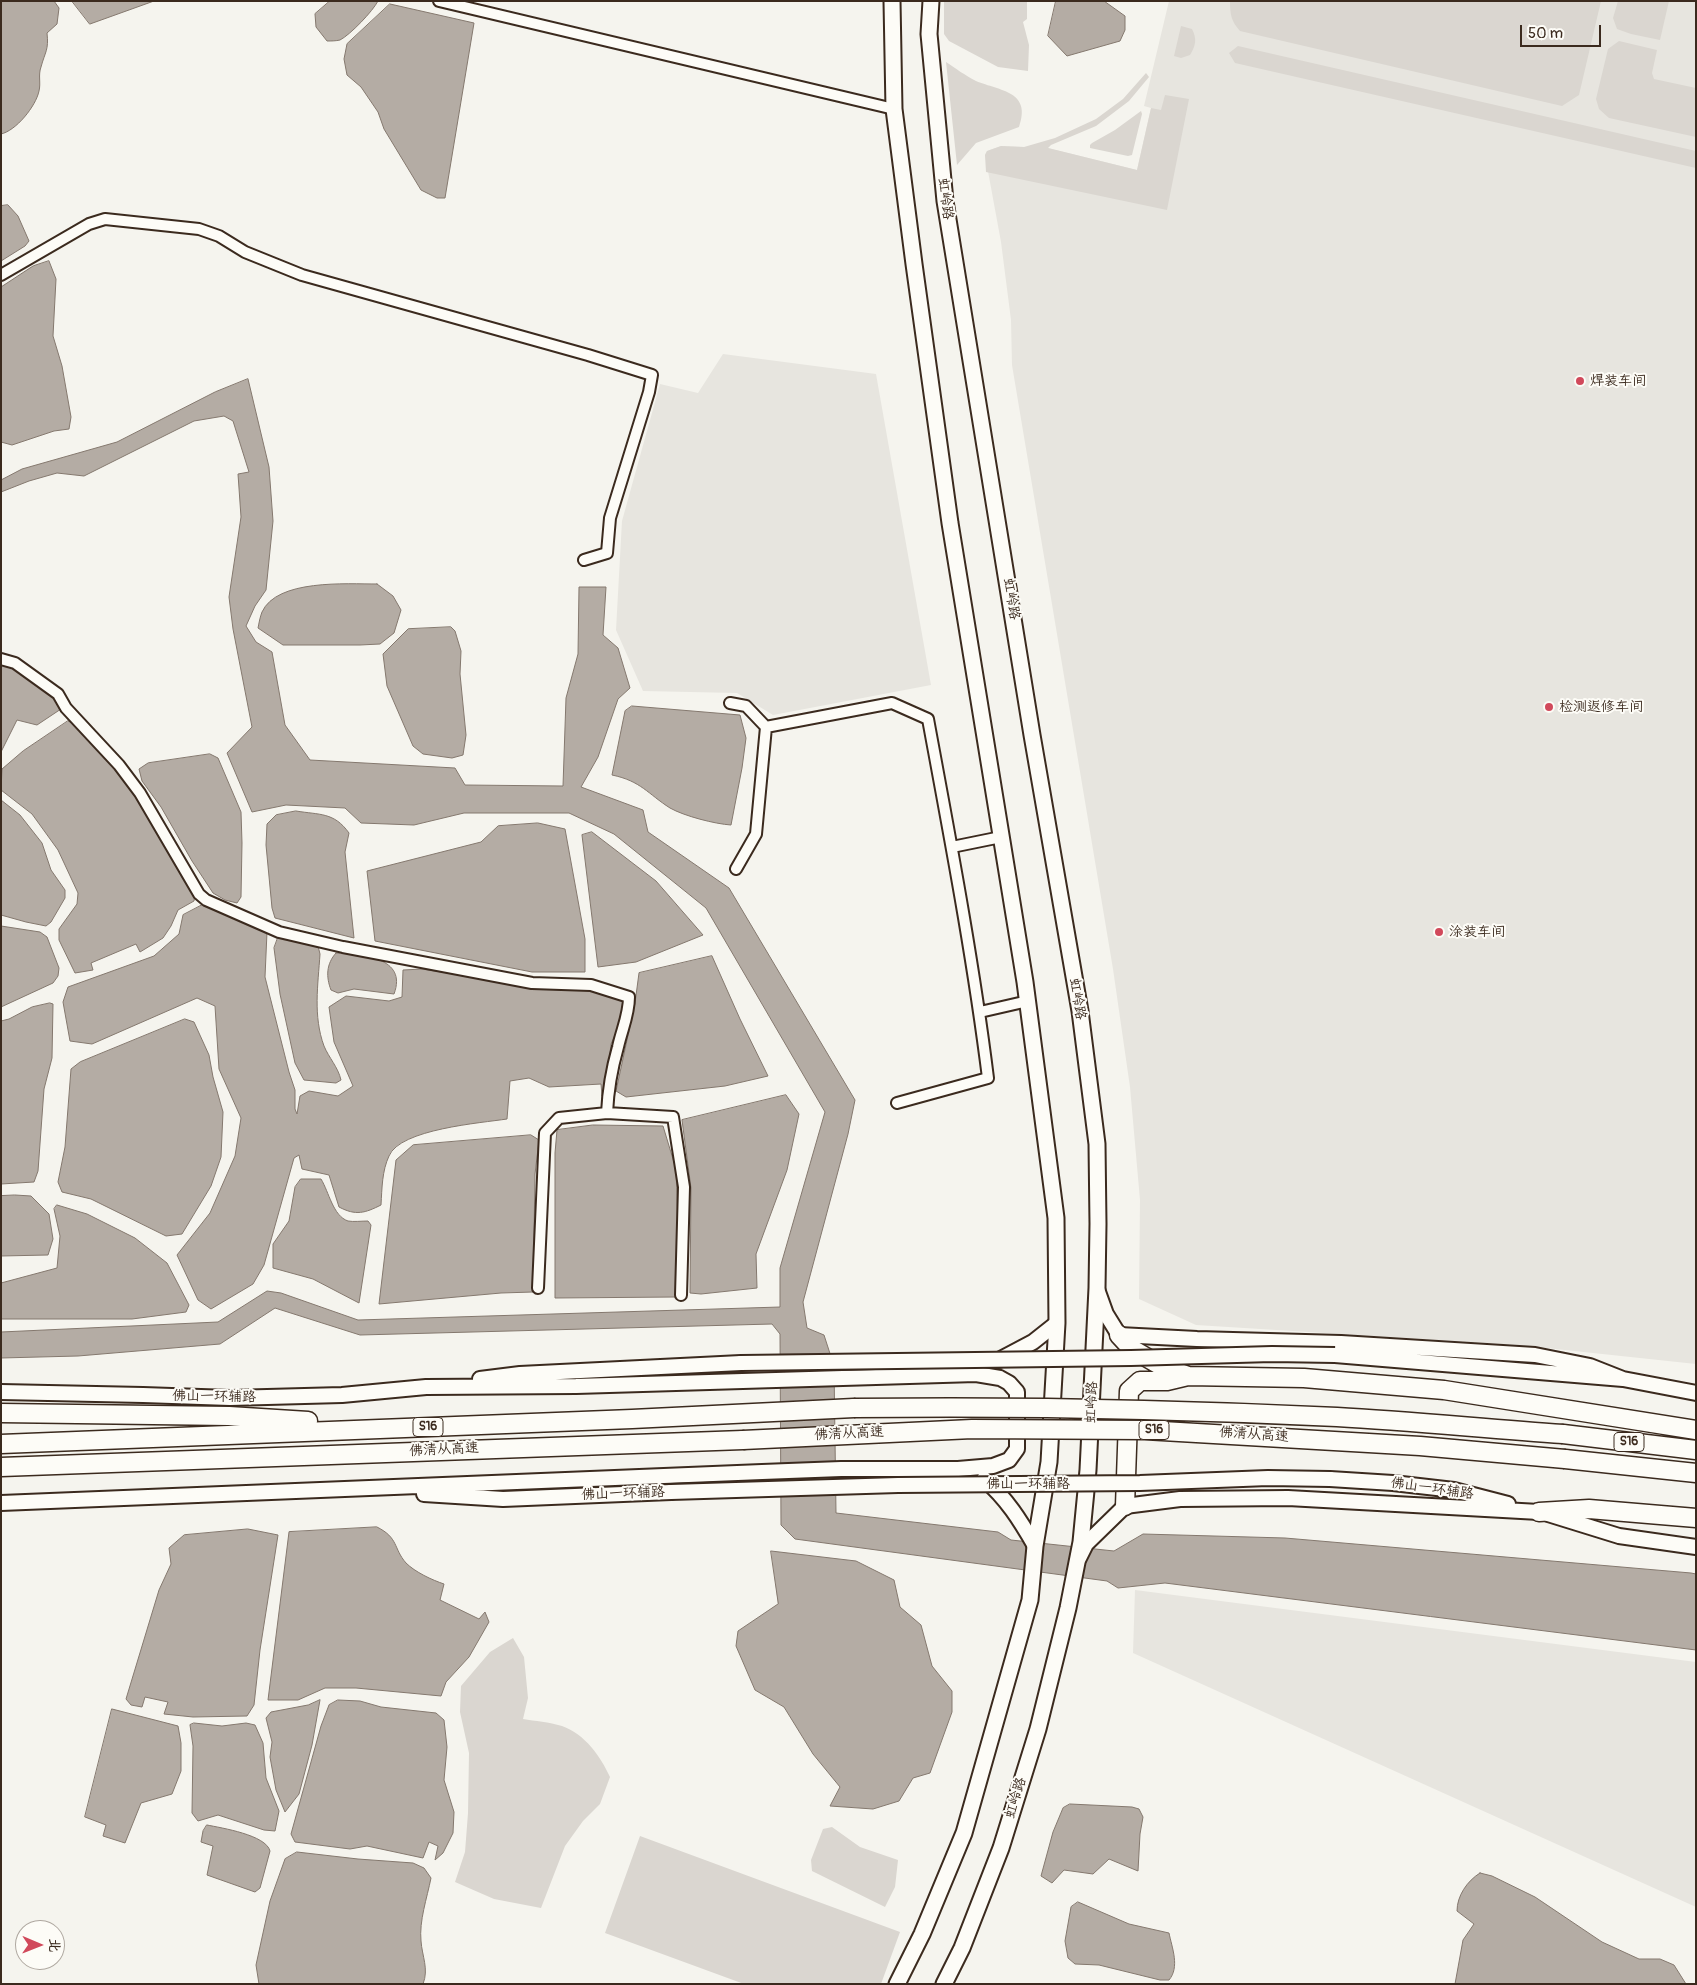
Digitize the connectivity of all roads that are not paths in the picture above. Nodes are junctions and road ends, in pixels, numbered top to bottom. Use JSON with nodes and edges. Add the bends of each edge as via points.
{"nodes":[{"id":1,"x":439,"y":1,"type":"edge"},
{"id":2,"x":892,"y":1,"type":"edge"},
{"id":3,"x":931,"y":1,"type":"edge"},
{"id":4,"x":894,"y":109,"type":"junction"},
{"id":5,"x":1,"y":275,"type":"edge"},
{"id":6,"x":584,"y":560,"type":"dead end"},
{"id":7,"x":1,"y":659,"type":"edge"},
{"id":8,"x":730,"y":703,"type":"dead end"},
{"id":9,"x":766,"y":727,"type":"junction"},
{"id":10,"x":1001,"y":837,"type":"junction"},
{"id":11,"x":952,"y":847,"type":"junction"},
{"id":12,"x":736,"y":869,"type":"dead end"},
{"id":13,"x":1028,"y":1001,"type":"junction"},
{"id":14,"x":980,"y":1012,"type":"junction"},
{"id":15,"x":897,"y":1103,"type":"dead end"},
{"id":16,"x":607,"y":1113,"type":"junction"},
{"id":17,"x":538,"y":1288,"type":"dead end"},
{"id":18,"x":1097,"y":1288,"type":"junction"},
{"id":19,"x":681,"y":1295,"type":"dead end"},
{"id":20,"x":1057,"y":1323,"type":"junction"},
{"id":21,"x":1118,"y":1335,"type":"junction"},
{"id":22,"x":976,"y":1374,"type":"junction"},
{"id":23,"x":1188,"y":1376,"type":"junction"},
{"id":24,"x":1623,"y":1379,"type":"junction"},
{"id":25,"x":426,"y":1387,"type":"junction"},
{"id":26,"x":1,"y":1392,"type":"edge"},
{"id":27,"x":1696,"y":1393,"type":"edge"},
{"id":28,"x":1,"y":1414,"type":"edge"},
{"id":29,"x":406,"y":1427,"type":"junction"},
{"id":30,"x":1696,"y":1430,"type":"edge"},
{"id":31,"x":1,"y":1444,"type":"edge"},
{"id":32,"x":1696,"y":1450,"type":"edge"},
{"id":33,"x":1,"y":1467,"type":"edge"},
{"id":34,"x":958,"y":1470,"type":"junction"},
{"id":35,"x":1696,"y":1473,"type":"edge"},
{"id":36,"x":353,"y":1490,"type":"junction"},
{"id":37,"x":1,"y":1504,"type":"edge"},
{"id":38,"x":1125,"y":1506,"type":"junction"},
{"id":39,"x":1539,"y":1512,"type":"junction"},
{"id":40,"x":1696,"y":1518,"type":"edge"},
{"id":41,"x":1084,"y":1543,"type":"junction"},
{"id":42,"x":1036,"y":1546,"type":"junction"},
{"id":43,"x":1696,"y":1547,"type":"edge"},
{"id":44,"x":897,"y":1984,"type":"edge"},
{"id":45,"x":944,"y":1984,"type":"edge"}],
"edges":[{"from":1,"to":4,"type":"street"},
{"from":2,"to":4,"type":"main road"},
{"from":3,"to":18,"type":"main road","name":"虹岭路","via":[[929,34],[945,201],[1080,1011],[1097,1144]]},
{"from":4,"to":10,"type":"main road","via":[[950,523]]},
{"from":5,"to":6,"type":"street","via":[[90,224],[105,219],[199,229],[302,275],[652,375],[610,518],[607,553]]},
{"from":7,"to":16,"type":"street","via":[[16,663],[58,694],[66,708],[119,765],[140,793],[199,894],[206,900],[279,932],[532,983],[591,985],[629,997],[629,1011],[618,1046]]},
{"from":8,"to":9,"type":"street","via":[[746,706]]},
{"from":9,"to":11,"type":"street","via":[[892,703],[928,719]]},
{"from":9,"to":12,"type":"street","via":[[756,834]]},
{"from":10,"to":11,"type":"street"},
{"from":10,"to":13,"type":"main road"},
{"from":11,"to":14,"type":"street"},
{"from":13,"to":14,"type":"street"},
{"from":13,"to":20,"type":"main road","via":[[1056,1218]]},
{"from":14,"to":15,"type":"street","via":[[988,1078]]},
{"from":16,"to":17,"type":"street","via":[[559,1118],[545,1133]]},
{"from":16,"to":19,"type":"street","via":[[673,1117],[684,1187]]},
{"from":18,"to":21,"type":"main road"},
{"from":18,"to":41,"type":"main road","name":"虹岭路"},
{"from":20,"to":22,"type":"main road","via":[[1033,1342]]},
{"from":20,"to":42,"type":"main road","via":[[1049,1462]]},
{"from":21,"to":23,"type":"highway","via":[[1132,1349]]},
{"from":21,"to":24,"type":"main road","via":[[1331,1343],[1535,1356],[1590,1366]]},
{"from":22,"to":25,"type":"main road","name":"佛山一环辅路","via":[[576,1386]]},
{"from":22,"to":34,"type":"main road","name":"佛山一环辅路","via":[[1000,1378],[1017,1392],[1016,1449],[1009,1460],[993,1466]]},
{"from":23,"to":30,"type":"highway","via":[[1304,1378],[1444,1390]]},
{"from":23,"to":38,"type":"highway","via":[[1167,1381],[1140,1381],[1129,1391]]},
{"from":24,"to":25,"type":"main road","name":"佛山一环辅路","bridge":true,"via":[[1335,1355],[1272,1354],[742,1364],[520,1374]]},
{"from":24,"to":27,"type":"main road","name":"佛山一环辅路"},
{"from":25,"to":26,"type":"main road","name":"佛山一环辅路","via":[[342,1395],[230,1398]]},
{"from":28,"to":29,"type":"highway","via":[[230,1416]]},
{"from":29,"to":31,"type":"highway","name":"佛清从高速","number":"S16"},
{"from":29,"to":32,"type":"highway","name":"佛清从高速","number":"S16","bridge":true,"via":[[854,1408],[1000,1406],[1338,1417],[1563,1434]]},
{"from":33,"to":35,"type":"highway","name":"佛清从高速","number":"S16","bridge":true,"via":[[972,1429],[1145,1430],[1420,1446]]},
{"from":34,"to":36,"type":"main road","name":"佛山一环辅路","via":[[841,1469]]},
{"from":34,"to":42,"type":"main road","via":[[983,1477],[1002,1495]]},
{"from":36,"to":37,"type":"main road"},
{"from":36,"to":39,"type":"main road","name":"佛山一环辅路","bridge":true,"via":[[503,1499],[889,1485],[1330,1479],[1454,1490]]},
{"from":38,"to":39,"type":"main road","via":[[1180,1499],[1288,1498]]},
{"from":38,"to":41,"type":"main road"},
{"from":39,"to":40,"type":"highway","via":[[1589,1509]]},
{"from":39,"to":43,"type":"main road","name":"佛山一环辅路","via":[[1620,1536]]},
{"from":41,"to":45,"type":"main road","name":"虹岭路","via":[[1038,1729],[1001,1848],[962,1948]]},
{"from":42,"to":44,"type":"main road","via":[[1030,1600],[964,1833],[922,1934]]}]}
